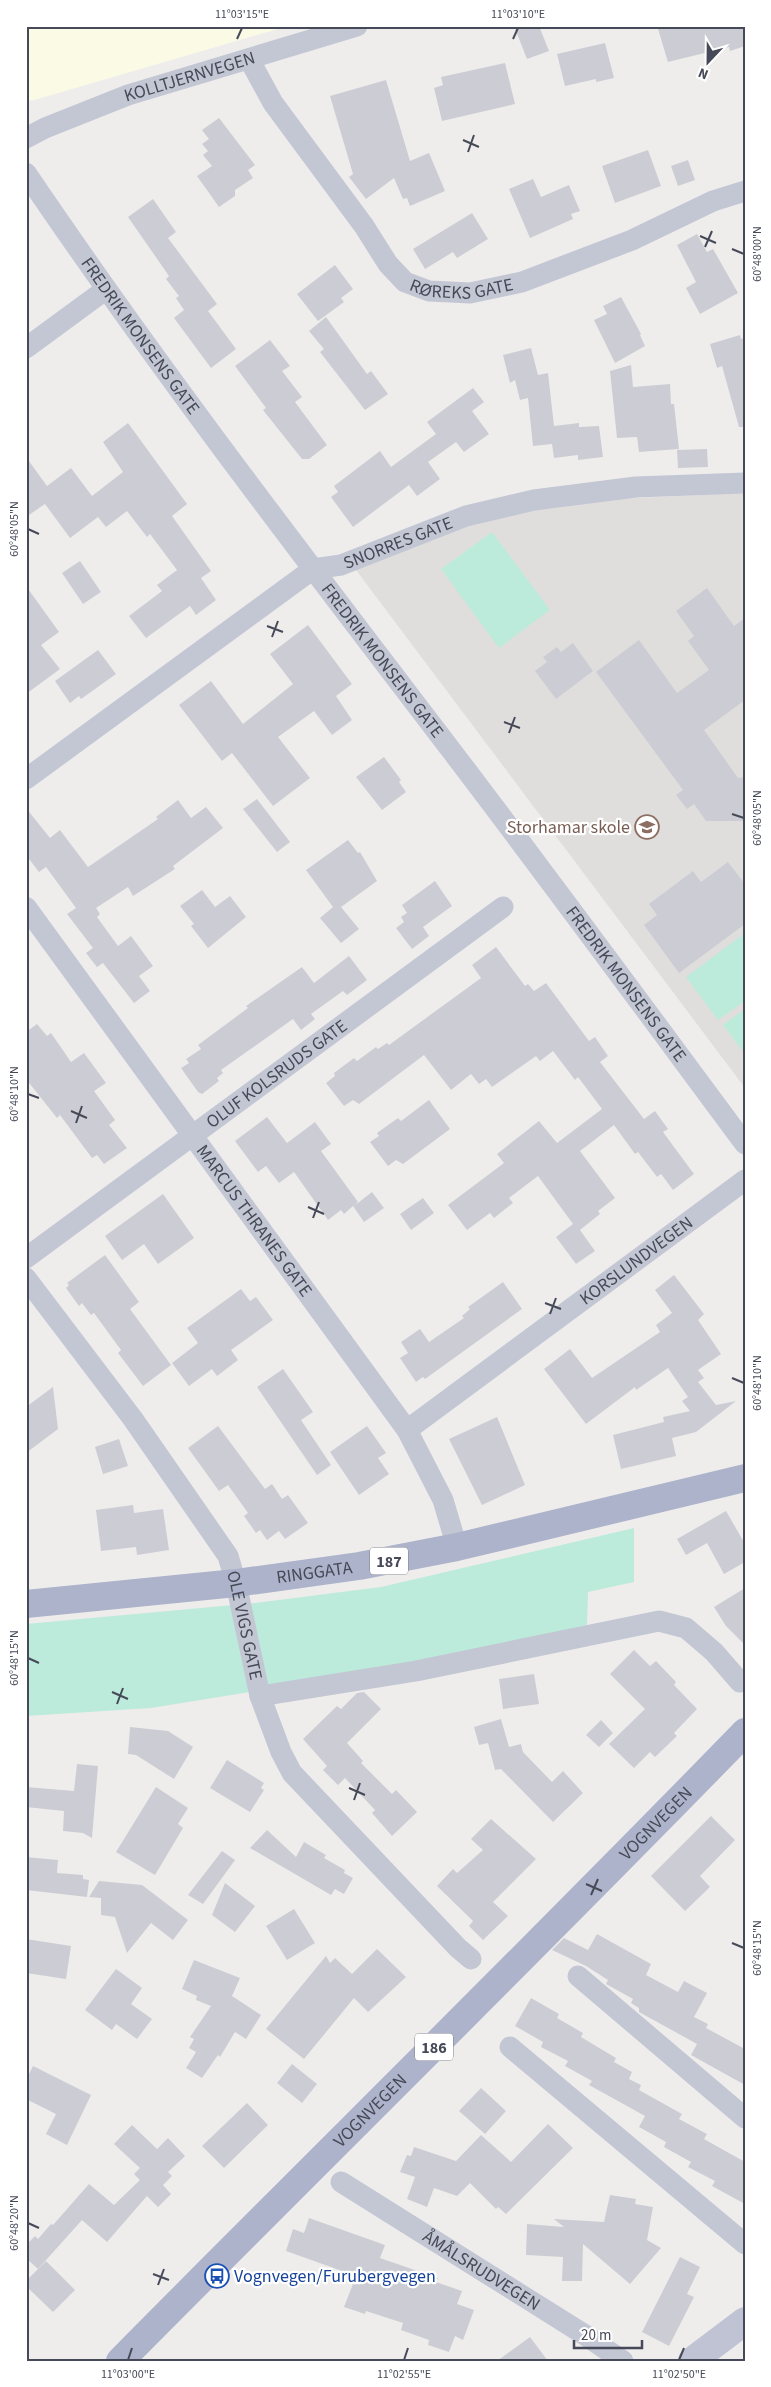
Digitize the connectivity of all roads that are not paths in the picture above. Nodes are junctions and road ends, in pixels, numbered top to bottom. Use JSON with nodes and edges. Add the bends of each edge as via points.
{"nodes":[{"id":1,"x":357,"y":26,"type":"edge"},
{"id":2,"x":249,"y":59,"type":"junction"},
{"id":3,"x":26,"y":138,"type":"edge"},
{"id":4,"x":26,"y":173,"type":"edge"},
{"id":5,"x":745,"y":191,"type":"edge"},
{"id":6,"x":105,"y":290,"type":"junction"},
{"id":7,"x":26,"y":348,"type":"edge"},
{"id":8,"x":745,"y":483,"type":"edge"},
{"id":9,"x":313,"y":569,"type":"junction"},
{"id":10,"x":26,"y":778,"type":"edge"},
{"id":11,"x":26,"y":907,"type":"edge"},
{"id":12,"x":503,"y":907,"type":"dead end"},
{"id":13,"x":191,"y":1135,"type":"junction"},
{"id":14,"x":745,"y":1144,"type":"edge"},
{"id":15,"x":745,"y":1180,"type":"edge"},
{"id":16,"x":26,"y":1258,"type":"edge"},
{"id":17,"x":26,"y":1278,"type":"edge"},
{"id":18,"x":408,"y":1430,"type":"junction"},
{"id":19,"x":745,"y":1478,"type":"edge"},
{"id":20,"x":457,"y":1547,"type":"junction"},
{"id":21,"x":236,"y":1583,"type":"junction"},
{"id":22,"x":26,"y":1604,"type":"edge"},
{"id":23,"x":740,"y":1682,"type":"dead end"},
{"id":24,"x":260,"y":1696,"type":"junction"},
{"id":25,"x":745,"y":1732,"type":"edge"},
{"id":26,"x":471,"y":1959,"type":"dead end"},
{"id":27,"x":578,"y":1976,"type":"dead end"},
{"id":28,"x":510,"y":2047,"type":"dead end"},
{"id":29,"x":745,"y":2118,"type":"edge"},
{"id":30,"x":341,"y":2182,"type":"dead end"},
{"id":31,"x":745,"y":2244,"type":"edge"},
{"id":32,"x":745,"y":2321,"type":"edge"},
{"id":33,"x":120,"y":2361,"type":"edge"},
{"id":34,"x":623,"y":2361,"type":"edge"},
{"id":35,"x":692,"y":2361,"type":"edge"}],
"edges":[{"from":1,"to":2,"type":"street","name":"KOLLTJERNVEGEN"},
{"from":2,"to":3,"type":"street","name":"KOLLTJERNVEGEN","via":[[128,95]]},
{"from":2,"to":5,"type":"street","name":"RØREKS GATE","via":[[273,103],[364,226],[388,264],[405,282],[429,291],[470,293],[522,282],[632,240],[713,201]]},
{"from":4,"to":6,"type":"street","name":"FREDRIK MONSENS GATE"},
{"from":6,"to":7,"type":"street"},
{"from":6,"to":9,"type":"street","name":"FREDRIK MONSENS GATE"},
{"from":8,"to":9,"type":"street","name":"SNORRES GATE","via":[[636,487],[534,500],[466,516],[341,565]]},
{"from":9,"to":10,"type":"street","name":"SNORRES GATE"},
{"from":9,"to":14,"type":"street","name":"FREDRIK MONSENS GATE"},
{"from":11,"to":13,"type":"street","name":"MARCUS THRANES GATE"},
{"from":12,"to":13,"type":"street","name":"OLUF KOLSRUDS GATE"},
{"from":13,"to":16,"type":"street","name":"OLUF KOLSRUDS GATE"},
{"from":13,"to":18,"type":"street","name":"MARCUS THRANES GATE"},
{"from":15,"to":18,"type":"street","name":"KORSLUNDVEGEN"},
{"from":17,"to":21,"type":"street","name":"OLE VIGS GATE","via":[[185,1492],[228,1556]]},
{"from":18,"to":20,"type":"street","name":"MARCUS THRANES GATE","via":[[443,1500]]},
{"from":19,"to":20,"type":"main road","name":"RINGGATA","number":"187"},
{"from":20,"to":21,"type":"main road","name":"RINGGATA","number":"187","via":[[359,1566]]},
{"from":21,"to":22,"type":"main road","name":"RINGGATA","number":"187"},
{"from":21,"to":24,"type":"street","name":"OLE VIGS GATE"},
{"from":23,"to":24,"type":"street","via":[[714,1652],[686,1628],[659,1620],[416,1670]]},
{"from":24,"to":26,"type":"street","name":"OLE VIGS GATE","via":[[280,1752],[292,1773]]},
{"from":25,"to":33,"type":"main road","name":"VOGNVEGEN","number":"186"},
{"from":27,"to":29,"type":"street"},
{"from":28,"to":31,"type":"street"},
{"from":30,"to":34,"type":"street","name":"ÅMÅLSRUDVEGEN"},
{"from":32,"to":35,"type":"street"}]}
